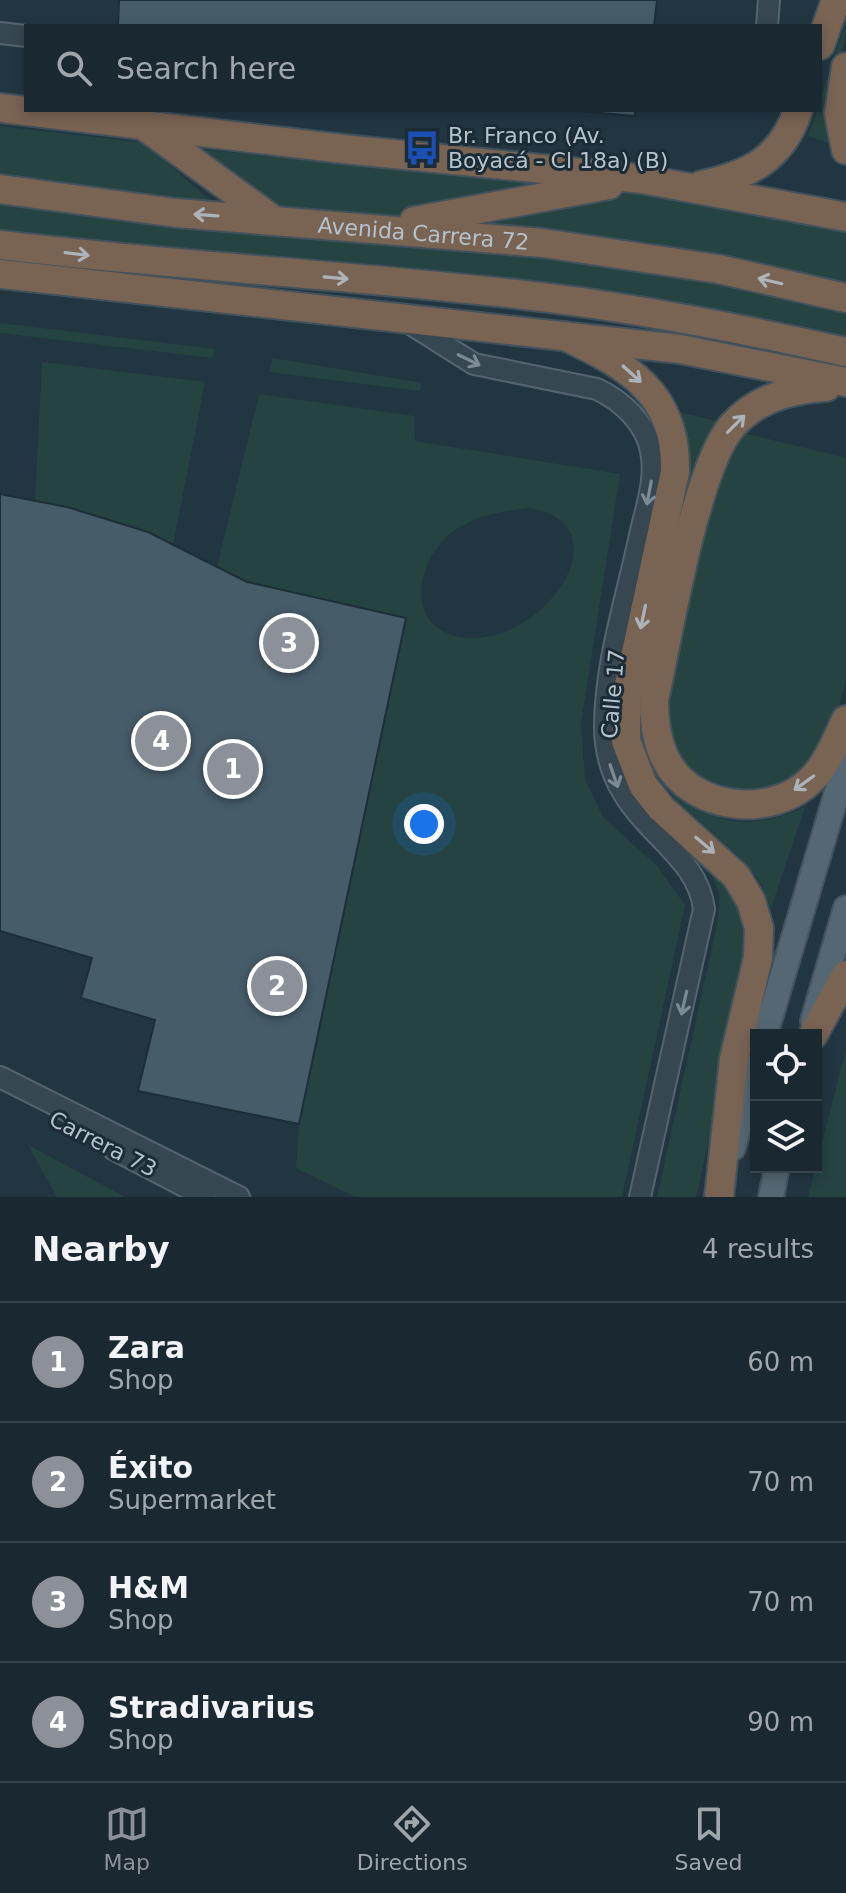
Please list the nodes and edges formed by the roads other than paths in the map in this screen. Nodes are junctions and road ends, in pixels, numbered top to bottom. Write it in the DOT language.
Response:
graph roads {
  1 [pos="769,0"];
  2 [pos="836,0"];
  3 [pos="767,24"];
  4 [pos="0,33"];
  5 [pos="24,36"];
  6 [pos="822,39"];
  7 [pos="846,67"];
  8 [pos="0,108"];
  9 [pos="24,111"];
  10 [pos="34,112"];
  11 [pos="797,112"];
  12 [pos="143,125"];
  13 [pos="846,150"];
  14 [pos="642,179"];
  15 [pos="692,187"];
  16 [pos="0,189"];
  17 [pos="846,217"];
  18 [pos="272,220"];
  19 [pos="379,228"];
  20 [pos="0,245"];
  21 [pos="0,274"];
  22 [pos="295,275"];
  23 [pos="199,296"];
  24 [pos="846,298"];
  25 [pos="403,318"];
  26 [pos="565,336"];
  27 [pos="846,352"];
  28 [pos="846,383"];
  29 [pos="846,720"];
  30 [pos="846,762"];
  31 [pos="846,908"];
  32 [pos="846,975"];
  33 [pos="767,1029"];
  34 [pos="813,1029"];
  35 [pos="814,1029"];
  36 [pos="0,1077"];
  37 [pos="750,1087"];
  38 [pos="0,1091"];
  39 [pos="776,1173"];
  40 [pos="205,1197"];
  41 [pos="239,1197"];
  42 [pos="640,1197"];
  43 [pos="719,1197"];
  44 [pos="771,1197"];
  1 -- 3 [label="street"];
  2 -- 6 [label="highway"];
  4 -- 5 [label="street"];
  7 -- 13 [label="highway"];
  8 -- 9 [label="highway"];
  10 -- 12 [label="highway"];
  11 -- 15 [label="highway"];
  12 -- 14 [label="highway"];
  12 -- 18 [label="highway"];
  14 -- 15 [label="highway"];
  14 -- 19 [label="highway"];
  15 -- 17 [label="highway"];
  18 -- 16 [label="highway, Avenida Carrera 72, one-way"];
  18 -- 19 [label="highway, Avenida Carrera 72"];
  24 -- 19 [label="highway, Avenida Carrera 72, one-way"];
  20 -- 22 [label="highway, one-way"];
  21 -- 23 [label="highway"];
  22 -- 23 [label="highway"];
  22 -- 27 [label="highway, one-way"];
  23 -- 25 [label="highway"];
  25 -- 26 [label="highway"];
  25 -- 42 [label="street, Calle 17, one-way"];
  26 -- 28 [label="highway"];
  26 -- 43 [label="highway, one-way"];
  29 -- 28 [label="highway, one-way"];
  30 -- 33 [label="main road"];
  31 -- 34 [label="main road"];
  32 -- 35 [label="highway"];
  36 -- 41 [label="street"];
  37 -- 43 [label="main road"];
  38 -- 40 [label="street, Carrera 73"];
  39 -- 44 [label="main road"];
}
